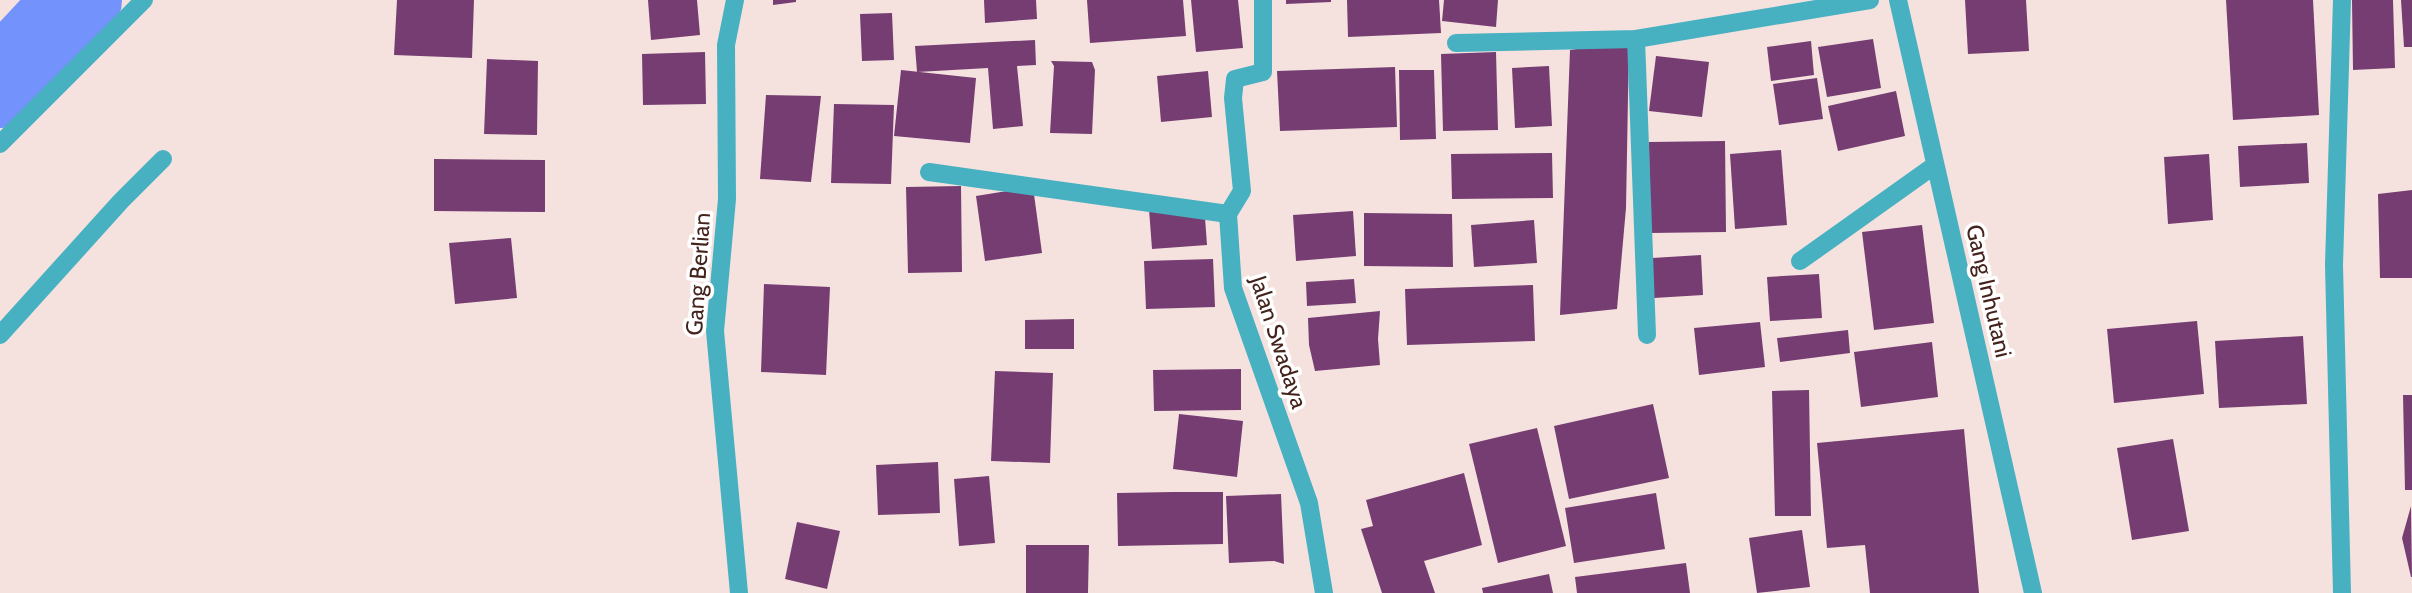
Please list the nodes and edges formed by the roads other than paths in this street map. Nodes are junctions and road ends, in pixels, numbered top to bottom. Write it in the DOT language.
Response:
graph roads {
  1 [pos="144,0"];
  2 [pos="735,0"];
  3 [pos="1263,0"];
  4 [pos="1870,0"];
  5 [pos="1898,0"];
  6 [pos="2342,0"];
  7 [pos="1636,39"];
  8 [pos="1456,43"];
  9 [pos="0,144"];
  10 [pos="163,159"];
  11 [pos="1935,165"];
  12 [pos="929,172"];
  13 [pos="1228,214"];
  14 [pos="1800,261"];
  15 [pos="0,335"];
  16 [pos="1647,335"];
  17 [pos="739,593"];
  18 [pos="1324,593"];
  19 [pos="2033,593"];
  20 [pos="2342,593"];
  1 -- 9 [label="street"];
  2 -- 17 [label="street, Gang Berlian"];
  3 -- 13 [label="street, Jalan Swadaya"];
  4 -- 7 [label="street"];
  5 -- 11 [label="street, Gang Inhutani"];
  6 -- 20 [label="street"];
  7 -- 8 [label="street"];
  7 -- 16 [label="street"];
  10 -- 15 [label="street"];
  11 -- 14 [label="street"];
  11 -- 19 [label="street, Gang Inhutani"];
  12 -- 13 [label="street"];
  13 -- 18 [label="street, Jalan Swadaya"];
}
